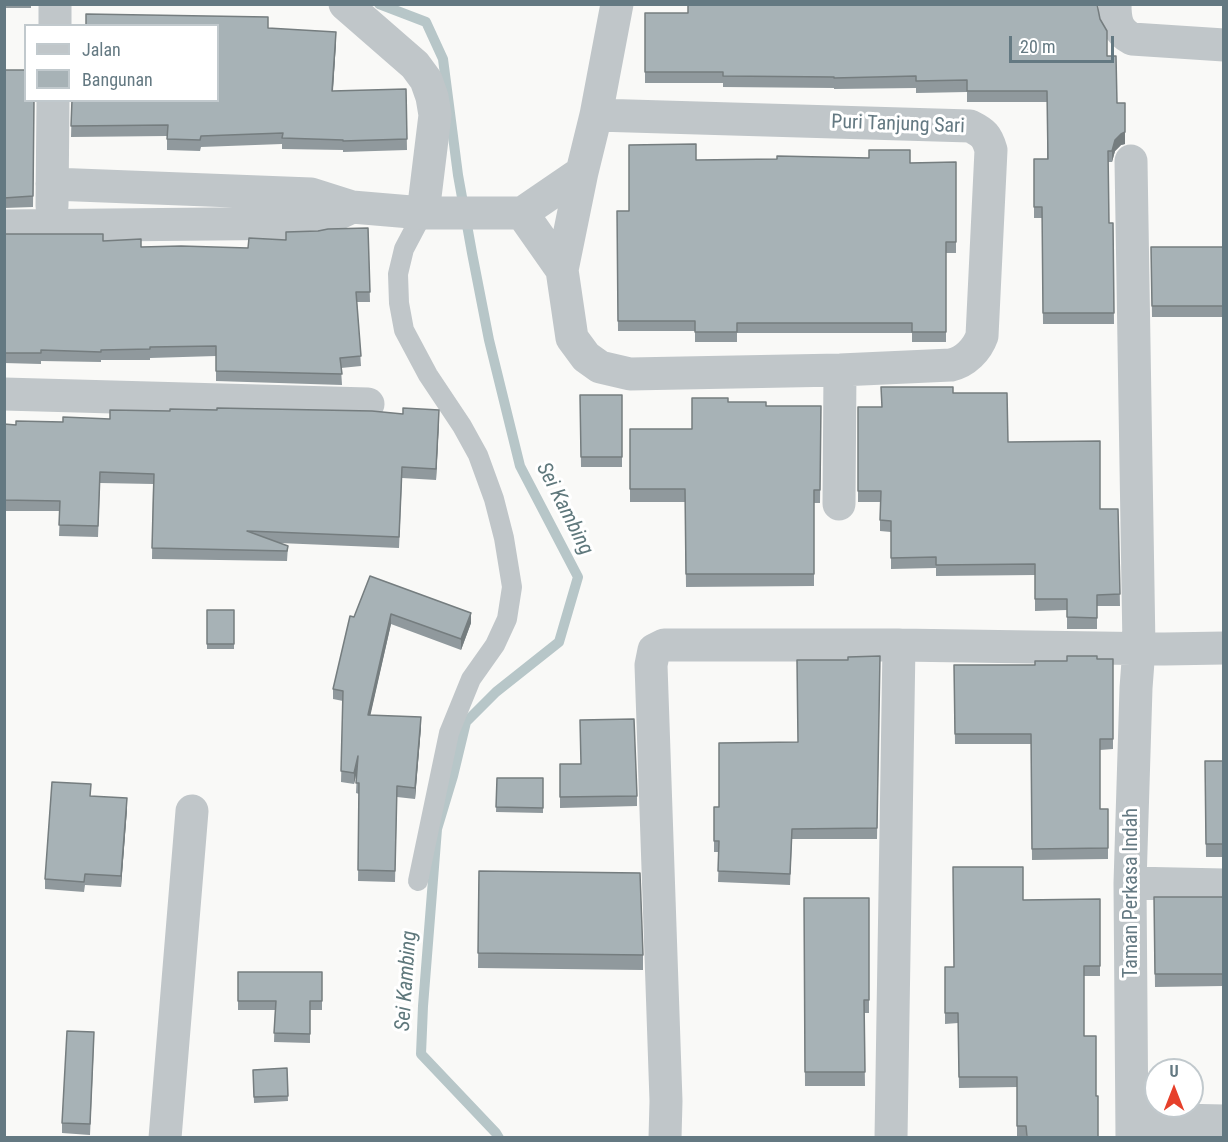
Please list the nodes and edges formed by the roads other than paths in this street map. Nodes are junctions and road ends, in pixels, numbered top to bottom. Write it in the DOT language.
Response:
graph roads {
  1 [pos="55,4"];
  2 [pos="345,4"];
  3 [pos="617,4"];
  4 [pos="1115,4"];
  5 [pos="55,24"];
  6 [pos="1224,45"];
  7 [pos="53,102"];
  8 [pos="596,115"];
  9 [pos="1131,161"];
  10 [pos="582,172"];
  11 [pos="52,184"];
  12 [pos="352,207"];
  13 [pos="436,213"];
  14 [pos="510,213"];
  15 [pos="4,226"];
  16 [pos="52,226"];
  17 [pos="562,270"];
  18 [pos="840,370"];
  19 [pos="4,394"];
  20 [pos="368,404"];
  21 [pos="839,504"];
  22 [pos="899,645"];
  23 [pos="1139,648"];
  24 [pos="1224,648"];
  25 [pos="192,811"];
  26 [pos="418,881"];
  27 [pos="1130,883"];
  28 [pos="1224,885"];
  29 [pos="1224,1121"];
  30 [pos="1132,1128"];
  31 [pos="165,1137"];
  32 [pos="665,1137"];
  33 [pos="891,1137"];
  1 -- 5 [label="street"];
  2 -- 13 [label="street"];
  3 -- 8 [label="street, Puri Tanjung Sari"];
  4 -- 6 [label="street"];
  7 -- 11 [label="street"];
  8 -- 10 [label="street, Puri Tanjung Sari"];
  8 -- 18 [label="street, Puri Tanjung Sari"];
  9 -- 23 [label="street, Taman Perkasa Indah"];
  10 -- 14 [label="street"];
  10 -- 17 [label="street, Puri Tanjung Sari"];
  11 -- 12 [label="street"];
  11 -- 16 [label="street"];
  12 -- 13 [label="street"];
  12 -- 16 [label="street"];
  13 -- 14 [label="street"];
  13 -- 26 [label="lane"];
  14 -- 17 [label="street"];
  15 -- 16 [label="street"];
  17 -- 18 [label="street, Puri Tanjung Sari"];
  18 -- 21 [label="street"];
  19 -- 20 [label="street"];
  22 -- 23 [label="street"];
  22 -- 32 [label="street"];
  22 -- 33 [label="street"];
  23 -- 24 [label="street"];
  23 -- 27 [label="street, Taman Perkasa Indah"];
  25 -- 31 [label="street"];
  27 -- 28 [label="street"];
  27 -- 30 [label="street, Taman Perkasa Indah"];
  29 -- 30 [label="street"];
}
